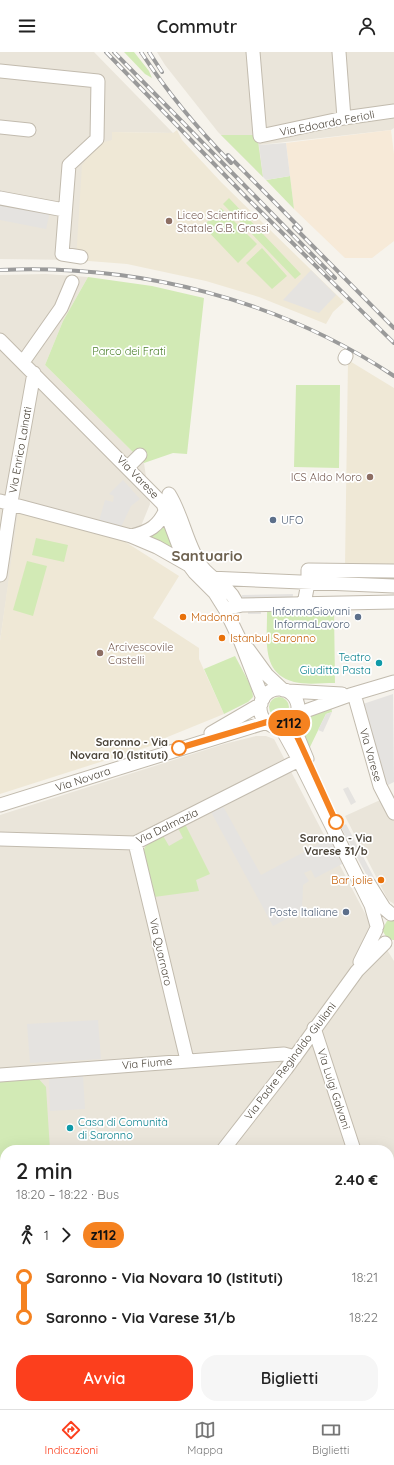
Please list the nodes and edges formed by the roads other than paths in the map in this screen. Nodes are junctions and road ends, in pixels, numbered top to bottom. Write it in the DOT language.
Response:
graph roads {
  1 [pos="253,52"];
  2 [pos="339,52"];
  3 [pos="0,71"];
  4 [pos="394,110"];
  5 [pos="344,118"];
  6 [pos="0,127"];
  7 [pos="29,130"];
  8 [pos="0,198"];
  9 [pos="64,210"];
  10 [pos="81,257"];
  11 [pos="72,282"];
  12 [pos="0,340"];
  13 [pos="23,362"];
  14 [pos="34,373"];
  15 [pos="140,455"];
  16 [pos="128,467"];
  17 [pos="169,494"];
  18 [pos="5,501"];
  19 [pos="166,509"];
  20 [pos="131,536"];
  21 [pos="188,565"];
  22 [pos="394,571"];
  23 [pos="0,575"];
  24 [pos="210,578"];
  25 [pos="308,583"];
  26 [pos="394,586"];
  27 [pos="235,600"];
  28 [pos="394,602"];
  29 [pos="304,604"];
  30 [pos="225,610"];
  31 [pos="240,640"];
  32 [pos="394,682"];
  33 [pos="286,691"];
  34 [pos="352,694"];
  35 [pos="262,701"];
  36 [pos="295,717"];
  37 [pos="273,724"];
  38 [pos="188,745"];
  39 [pos="299,760"];
  40 [pos="0,805"];
  41 [pos="394,813"];
  42 [pos="0,839"];
  43 [pos="135,843"];
  44 [pos="393,914"];
  45 [pos="377,928"];
  46 [pos="391,945"];
  47 [pos="357,971"];
  48 [pos="314,1028"];
  49 [pos="295,1057"];
  50 [pos="187,1060"];
  51 [pos="0,1075"];
  52 [pos="227,1145"];
  53 [pos="352,1145"];
  1 -- 5 [label="street, Via Edoardo Ferioli"];
  2 -- 5 [label="street"];
  3 -- 9 [label="street"];
  4 -- 5 [label="street, Via Edoardo Ferioli"];
  6 -- 7 [label="street"];
  8 -- 9 [label="street"];
  9 -- 10 [label="street"];
  11 -- 13 [label="street"];
  12 -- 13 [label="street, Via Varese"];
  13 -- 14 [label="street, Via Varese"];
  14 -- 16 [label="street, Via Varese"];
  14 -- 18 [label="street, Via Enrico Lainati"];
  15 -- 16 [label="street"];
  16 -- 19 [label="street, Via Varese"];
  17 -- 24 [label="street"];
  18 -- 20 [label="street"];
  18 -- 23 [label="street, Via Enrico Lainati"];
  19 -- 20 [label="street"];
  19 -- 21 [label="street, Via Varese"];
  20 -- 21 [label="street"];
  21 -- 30 [label="street, Via Varese"];
  22 -- 25 [label="street"];
  24 -- 25 [label="street"];
  24 -- 27 [label="street"];
  25 -- 26 [label="street"];
  25 -- 29 [label="street"];
  28 -- 29 [label="street"];
  29 -- 30 [label="street"];
  30 -- 31 [label="street, Via Varese"];
  31 -- 33 [label="street, Via Varese"];
  31 -- 35 [label="street, Via Varese"];
  32 -- 34 [label="street"];
  33 -- 34 [label="street"];
  33 -- 35 [label="street"];
  33 -- 36 [label="street"];
  34 -- 36 [label="street"];
  34 -- 41 [label="street, Via Varese"];
  35 -- 37 [label="street"];
  35 -- 38 [label="street, Via Novara"];
  36 -- 37 [label="street"];
  36 -- 44 [label="street"];
  37 -- 38 [label="street, Via Novara"];
  37 -- 39 [label="street"];
  38 -- 40 [label="street, Via Novara"];
  39 -- 43 [label="street, Via Dalmazia"];
  39 -- 45 [label="street"];
  42 -- 43 [label="street, Via Dalmazia"];
  43 -- 50 [label="street, Via Quarnaro"];
  44 -- 45 [label="street"];
  45 -- 46 [label="street"];
  45 -- 47 [label="street, Via Padre Reginaldo Giuliani"];
  46 -- 47 [label="street, Via Padre Reginaldo Giuliani"];
  47 -- 48 [label="street, Via Padre Reginaldo Giuliani"];
  48 -- 49 [label="street, Via Padre Reginaldo Giuliani"];
  48 -- 53 [label="street, Via Luigi Galvani"];
  49 -- 50 [label="street, Via Fiume"];
  49 -- 52 [label="street, Via Padre Reginaldo Giuliani"];
  50 -- 51 [label="street, Via Fiume"];
}
